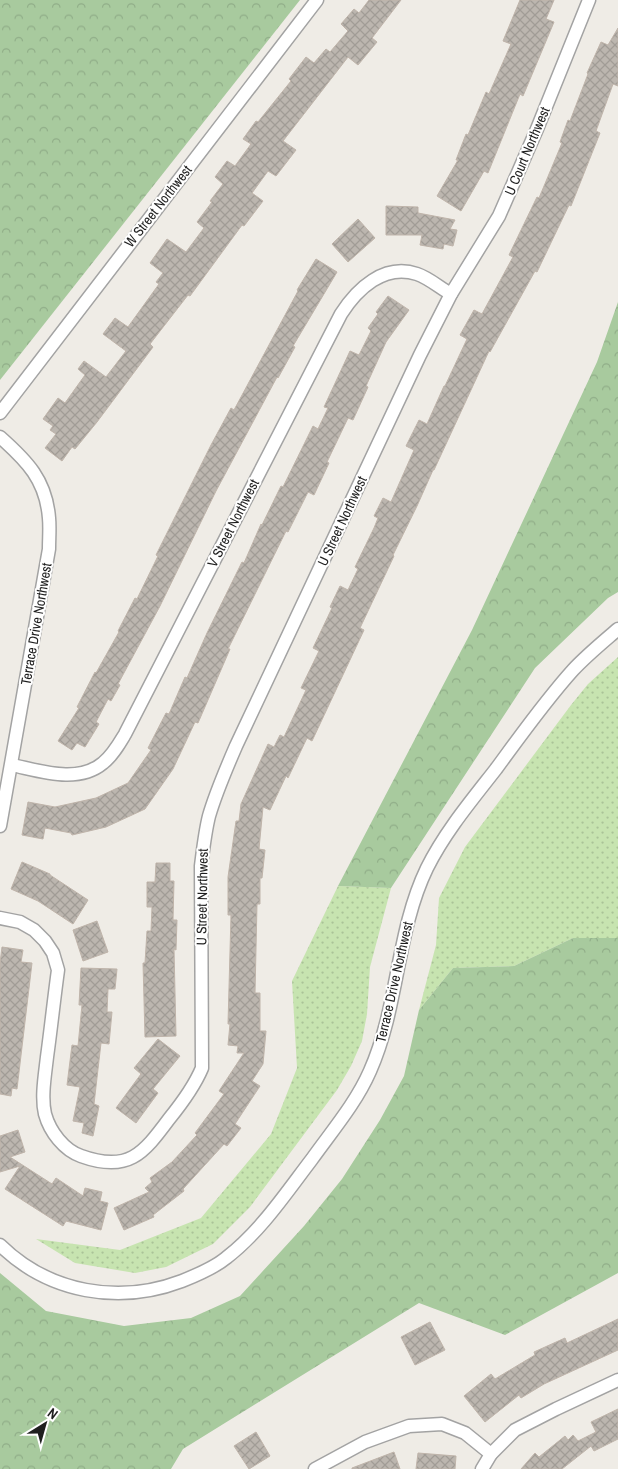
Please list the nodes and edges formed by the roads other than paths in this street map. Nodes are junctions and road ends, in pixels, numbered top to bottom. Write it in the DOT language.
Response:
graph roads {
  1 [pos="317,0"];
  2 [pos="588,0"];
  3 [pos="451,294"];
  4 [pos="0,413"];
  5 [pos="0,437"];
  6 [pos="618,629"];
  7 [pos="12,766"];
  8 [pos="0,826"];
  9 [pos="0,918"];
  10 [pos="0,1245"];
  11 [pos="618,1380"];
  12 [pos="491,1454"];
  13 [pos="315,1469"];
  14 [pos="482,1469"];
  1 -- 4 [label="street, W Street Northwest"];
  2 -- 3 [label="street, U Court Northwest"];
  3 -- 7 [label="street, V Street Northwest"];
  3 -- 9 [label="street, U Street Northwest"];
  5 -- 7 [label="street, Terrace Drive Northwest"];
  6 -- 10 [label="street, Terrace Drive Northwest"];
  7 -- 8 [label="street, Terrace Drive Northwest"];
  11 -- 12 [label="street"];
  12 -- 13 [label="street"];
  12 -- 14 [label="street"];
}
